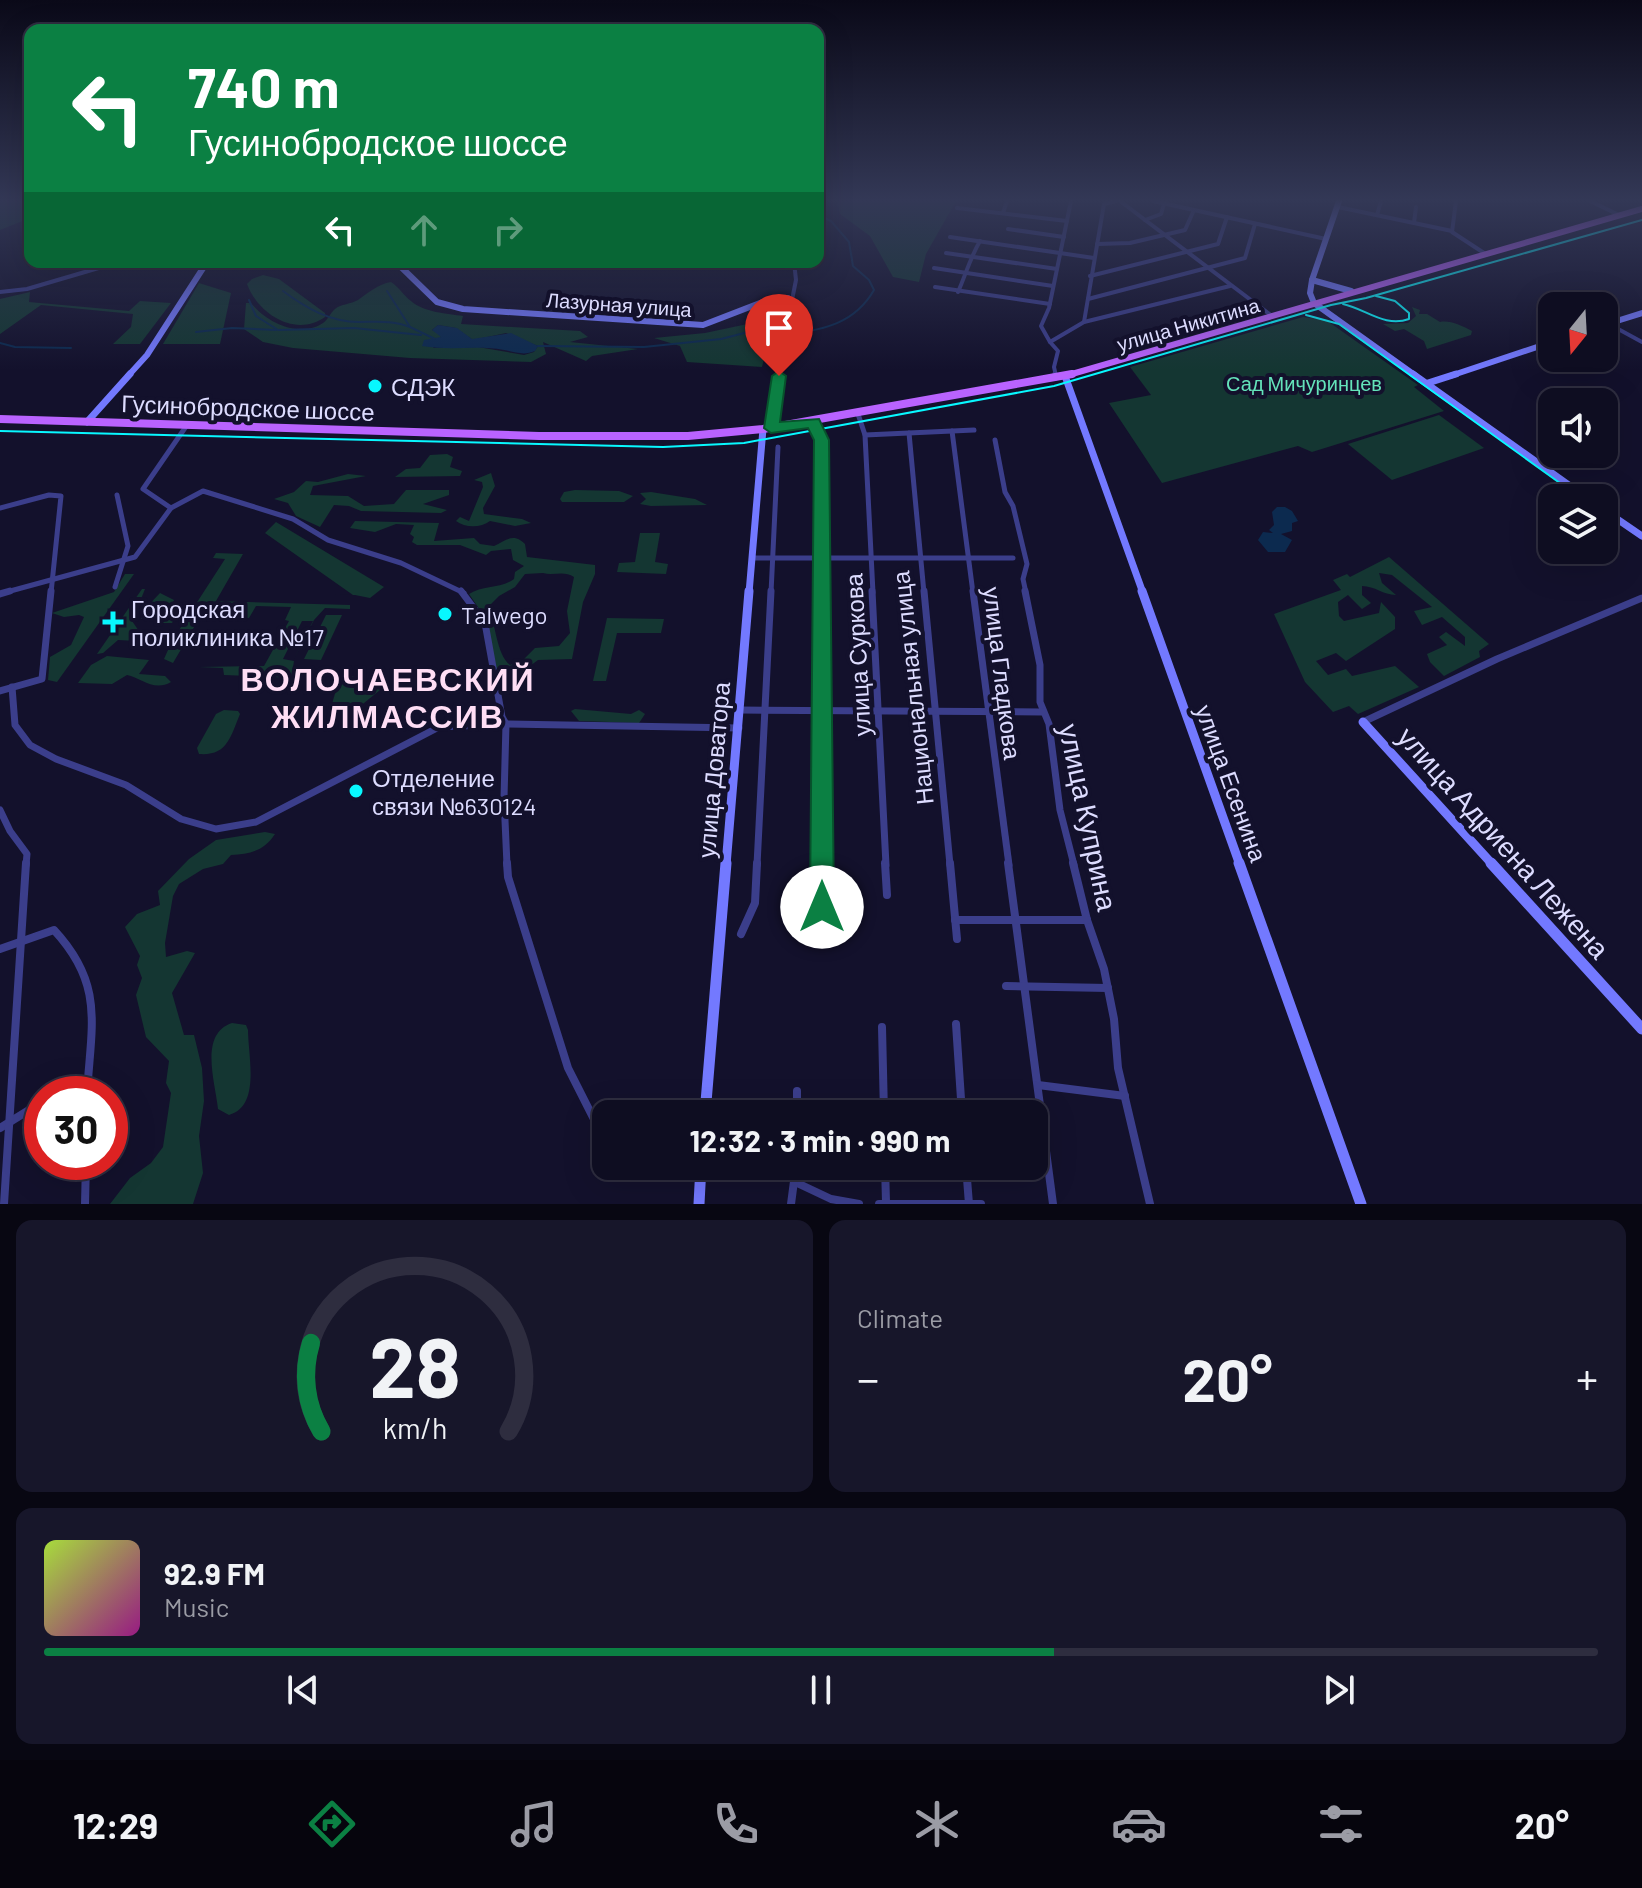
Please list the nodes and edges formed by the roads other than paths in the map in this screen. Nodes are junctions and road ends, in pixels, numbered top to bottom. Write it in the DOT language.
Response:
graph roads {
  1 [pos="973,257"];
  2 [pos="974,257"];
  3 [pos="1060,257"];
  4 [pos="1089,257"];
  5 [pos="1165,257"];
  6 [pos="1193,257"];
  7 [pos="1245,257"];
  8 [pos="1320,257"];
  9 [pos="1469,257"];
  10 [pos="1094,258"];
  11 [pos="99,268"];
  12 [pos="203,268"];
  13 [pos="402,268"];
  14 [pos="795,268"];
  15 [pos="934,268"];
  16 [pos="1207,268"];
  17 [pos="1057,269"];
  18 [pos="967,273"];
  19 [pos="1090,276"];
  20 [pos="1312,280"];
  21 [pos="1053,286"];
  22 [pos="1230,286"];
  23 [pos="935,287"];
  24 [pos="1351,291"];
  25 [pos="0,292"];
  26 [pos="958,292"];
  27 [pos="1088,299"];
  28 [pos="792,300"];
  29 [pos="1314,303"];
  30 [pos="1050,304"];
  31 [pos="1642,313"];
  32 [pos="1272,316"];
  33 [pos="1618,320"];
  34 [pos="1084,322"];
  35 [pos="1618,330"];
  36 [pos="1050,342"];
  37 [pos="1642,342"];
  38 [pos="1538,347"];
  39 [pos="1060,377"];
  40 [pos="1428,383"];
  41 [pos="858,414"];
  42 [pos="0,419"];
  43 [pos="87,422"];
  44 [pos="813,422"];
  45 [pos="187,425"];
  46 [pos="767,429"];
  47 [pos="974,430"];
  48 [pos="952,431"];
  49 [pos="909,433"];
  50 [pos="865,435"];
  51 [pos="995,440"];
  52 [pos="778,447"];
  53 [pos="1568,484"];
  54 [pos="117,495"];
  55 [pos="0,508"];
  56 [pos="171,508"];
  57 [pos="1618,520"];
  58 [pos="1642,536"];
  59 [pos="822,557"];
  60 [pos="870,557"];
  61 [pos="919,557"];
  62 [pos="969,557"];
  63 [pos="753,558"];
  64 [pos="772,558"];
  65 [pos="1013,558"];
  66 [pos="125,560"];
  67 [pos="52,579"];
  68 [pos="115,587"];
  69 [pos="0,594"];
  70 [pos="1642,598"];
  71 [pos="12,687"];
  72 [pos="0,691"];
  73 [pos="764,708"];
  74 [pos="740,710"];
  75 [pos="822,712"];
  76 [pos="934,712"];
  77 [pos="989,712"];
  78 [pos="1042,712"];
  79 [pos="878,713"];
  80 [pos="1363,722"];
  81 [pos="506,724"];
  82 [pos="739,728"];
  83 [pos="0,810"];
  84 [pos="887,895"];
  85 [pos="822,907"];
  86 [pos="955,920"];
  87 [pos="1016,920"];
  88 [pos="1087,920"];
  89 [pos="741,934"];
  90 [pos="957,939"];
  91 [pos="21,940"];
  92 [pos="0,949"];
  93 [pos="1006,986"];
  94 [pos="1025,987"];
  95 [pos="1108,988"];
  96 [pos="956,1024"];
  97 [pos="882,1027"];
  98 [pos="1642,1029"];
  99 [pos="88,1076"];
  100 [pos="1038,1085"];
  101 [pos="797,1091"];
  102 [pos="1125,1096"];
  103 [pos="706,1100"];
  104 [pos="797,1100"];
  105 [pos="884,1100"];
  106 [pos="961,1100"];
  107 [pos="24,1113"];
  108 [pos="592,1115"];
  109 [pos="4,1126"];
  110 [pos="86,1180"];
  111 [pos="700,1180"];
  112 [pos="884,1180"];
  113 [pos="967,1180"];
  114 [pos="795,1182"];
  115 [pos="883,1203"];
  116 [pos="4,1204"];
  117 [pos="85,1204"];
  118 [pos="699,1204"];
  119 [pos="791,1204"];
  120 [pos="859,1204"];
  121 [pos="969,1204"];
  122 [pos="981,1204"];
  123 [pos="1053,1204"];
  124 [pos="1150,1204"];
  125 [pos="1361,1204"];
  1 -- 18 [label="street"];
  2 -- 17 [label="street"];
  3 -- 17 [label="street"];
  4 -- 10 [label="street"];
  5 -- 19 [label="street"];
  6 -- 16 [label="street"];
  7 -- 16 [label="street"];
  8 -- 20 [label="street"];
  9 -- 24 [label="main road, улица Никитина"];
  10 -- 19 [label="street"];
  11 -- 25 [label="street"];
  12 -- 43 [label="street"];
  13 -- 28 [label="street, Лазурная улица"];
  14 -- 28 [label="street"];
  15 -- 18 [label="street"];
  16 -- 22 [label="street"];
  16 -- 27 [label="street"];
  17 -- 21 [label="street"];
  18 -- 21 [label="street"];
  18 -- 26 [label="street"];
  19 -- 27 [label="street"];
  20 -- 24 [label="street"];
  20 -- 29 [label="street"];
  21 -- 30 [label="street"];
  22 -- 32 [label="street"];
  22 -- 34 [label="street"];
  23 -- 26 [label="street"];
  24 -- 29 [label="main road, улица Никитина"];
  26 -- 30 [label="street"];
  27 -- 34 [label="street"];
  28 -- 46 [label="street"];
  29 -- 32 [label="main road, улица Никитина"];
  29 -- 40 [label="street"];
  30 -- 36 [label="street"];
  31 -- 33 [label="street"];
  32 -- 39 [label="main road, улица Никитина"];
  34 -- 36 [label="street"];
  35 -- 37 [label="street"];
  36 -- 39 [label="street"];
  38 -- 40 [label="street"];
  39 -- 41 [label="main road, Гусинобродское шоссе"];
  39 -- 125 [label="street, улица Есенина"];
  40 -- 53 [label="street"];
  41 -- 44 [label="main road, Гусинобродское шоссе"];
  41 -- 50 [label="street, улица Суркова"];
  42 -- 43 [label="main road, Гусинобродское шоссе"];
  43 -- 45 [label="main road, Гусинобродское шоссе"];
  44 -- 46 [label="main road, Гусинобродское шоссе"];
  44 -- 59 [label="street"];
  45 -- 46 [label="main road, Гусинобродское шоссе"];
  45 -- 56 [label="street"];
  46 -- 63 [label="street, улица Доватора"];
  47 -- 48 [label="street"];
  48 -- 49 [label="street"];
  48 -- 62 [label="street, улица Гладкова"];
  49 -- 50 [label="street"];
  49 -- 61 [label="street, Национальная улица"];
  50 -- 60 [label="street, улица Суркова"];
  51 -- 78 [label="street, улица Куприна"];
  52 -- 64 [label="street"];
  54 -- 66 [label="street"];
  55 -- 67 [label="street"];
  56 -- 66 [label="street"];
  56 -- 81 [label="street"];
  57 -- 58 [label="street"];
  59 -- 60 [label="street"];
  59 -- 64 [label="street"];
  59 -- 75 [label="street"];
  60 -- 61 [label="street"];
  60 -- 79 [label="street, улица Суркова"];
  61 -- 62 [label="street"];
  61 -- 76 [label="street, Национальная улица"];
  62 -- 65 [label="street"];
  62 -- 77 [label="street, улица Гладкова"];
  63 -- 64 [label="street"];
  63 -- 74 [label="street, улица Доватора"];
  64 -- 73 [label="street"];
  66 -- 67 [label="street"];
  66 -- 68 [label="street"];
  67 -- 69 [label="street"];
  67 -- 71 [label="street"];
  70 -- 80 [label="street"];
  71 -- 72 [label="street"];
  71 -- 81 [label="street"];
  73 -- 74 [label="street"];
  73 -- 75 [label="street"];
  73 -- 89 [label="street"];
  74 -- 82 [label="street, улица Доватора"];
  75 -- 79 [label="street"];
  75 -- 85 [label="street"];
  76 -- 77 [label="street"];
  76 -- 79 [label="street"];
  76 -- 86 [label="street, Национальная улица"];
  77 -- 78 [label="street"];
  77 -- 87 [label="street, улица Гладкова"];
  78 -- 88 [label="street, улица Куприна"];
  79 -- 84 [label="street, улица Суркова"];
  80 -- 98 [label="street, улица Адриена Лежена"];
  81 -- 82 [label="street"];
  81 -- 108 [label="street"];
  82 -- 103 [label="street, улица Доватора"];
  83 -- 91 [label="street"];
  86 -- 87 [label="street"];
  86 -- 90 [label="street, Национальная улица"];
  87 -- 88 [label="street"];
  87 -- 94 [label="street, улица Гладкова"];
  88 -- 95 [label="street, улица Куприна"];
  91 -- 92 [label="street"];
  91 -- 99 [label="street"];
  91 -- 109 [label="street"];
  93 -- 94 [label="street"];
  94 -- 95 [label="street"];
  94 -- 100 [label="street, улица Гладкова"];
  95 -- 102 [label="street, улица Куприна"];
  96 -- 106 [label="street"];
  97 -- 105 [label="street"];
  100 -- 102 [label="street"];
  100 -- 123 [label="street, улица Гладкова"];
  101 -- 104 [label="street"];
  102 -- 124 [label="street, улица Куприна"];
  107 -- 109 [label="street"];
  109 -- 116 [label="street"];
  110 -- 117 [label="street"];
  111 -- 118 [label="street"];
  112 -- 115 [label="street"];
  113 -- 121 [label="street"];
  114 -- 119 [label="street"];
  114 -- 120 [label="street"];
  115 -- 121 [label="street"];
  121 -- 122 [label="street"];
}
